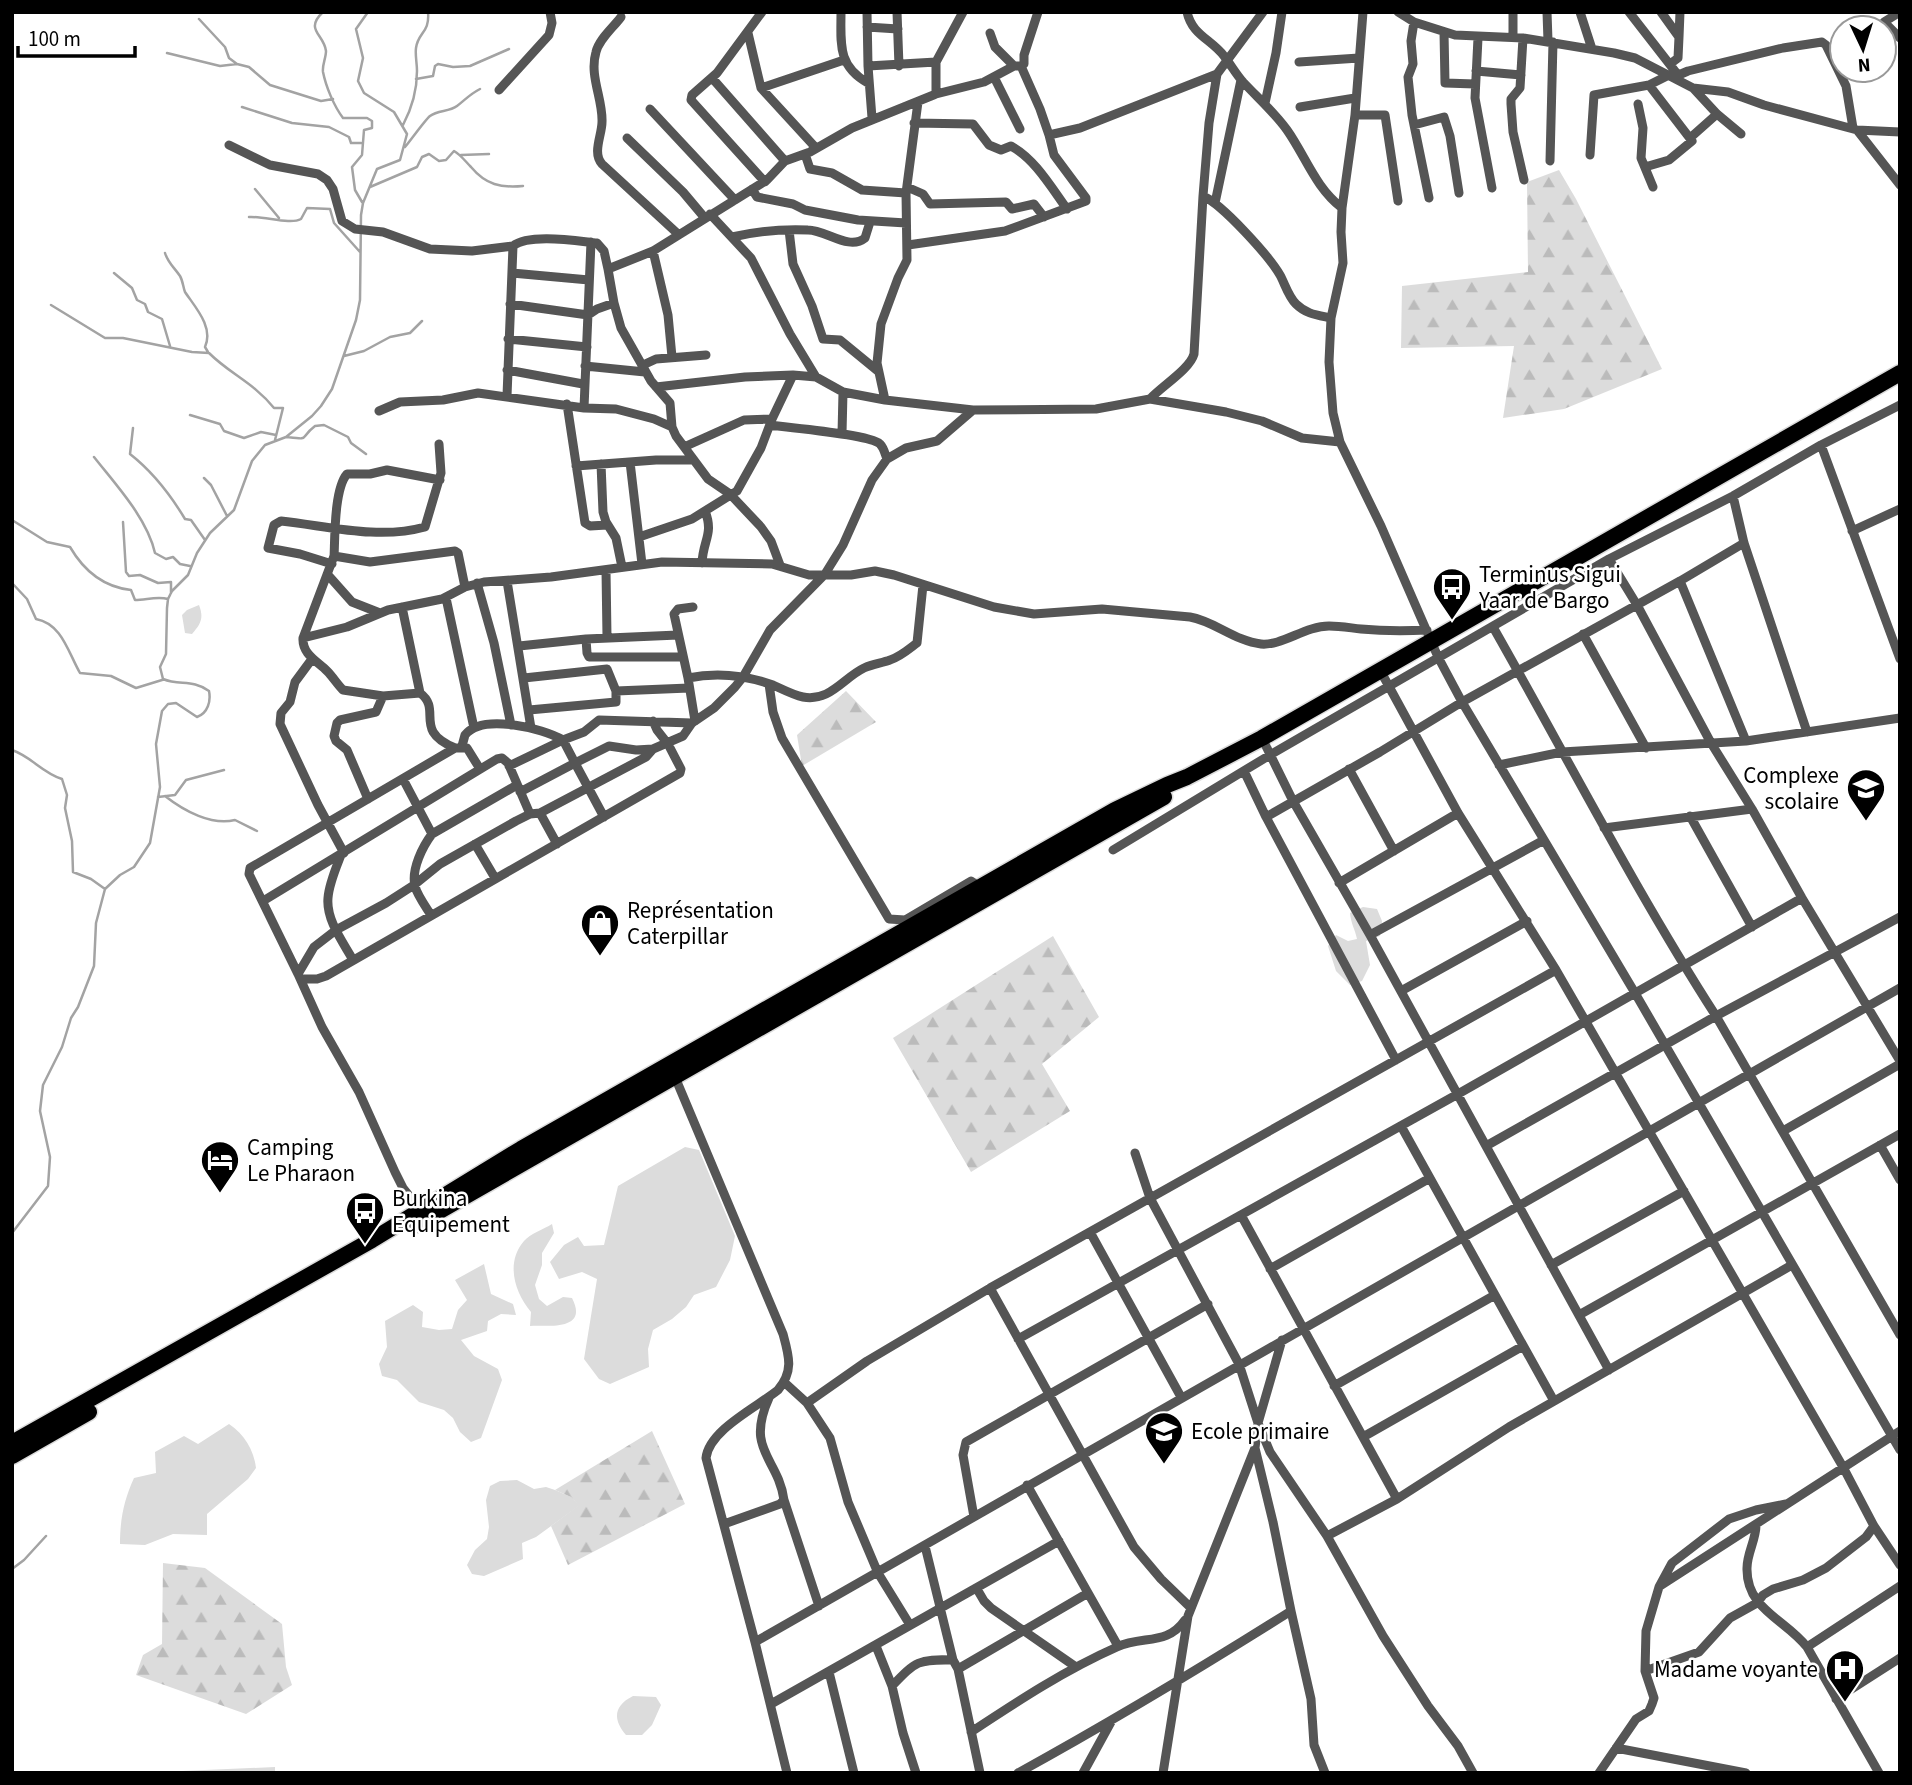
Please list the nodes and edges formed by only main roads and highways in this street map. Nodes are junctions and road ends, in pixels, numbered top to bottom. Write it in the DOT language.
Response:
graph roads {
  1 [pos="1900,373"];
  2 [pos="1187,777"];
  3 [pos="424,1214"];
  4 [pos="12,1443"];
  5 [pos="12,1456"];
  1 -- 2 [label="highway"];
  2 -- 3 [label="highway"];
  2 -- 3 [label="highway"];
  3 -- 4 [label="highway"];
  3 -- 5 [label="highway"];
}
